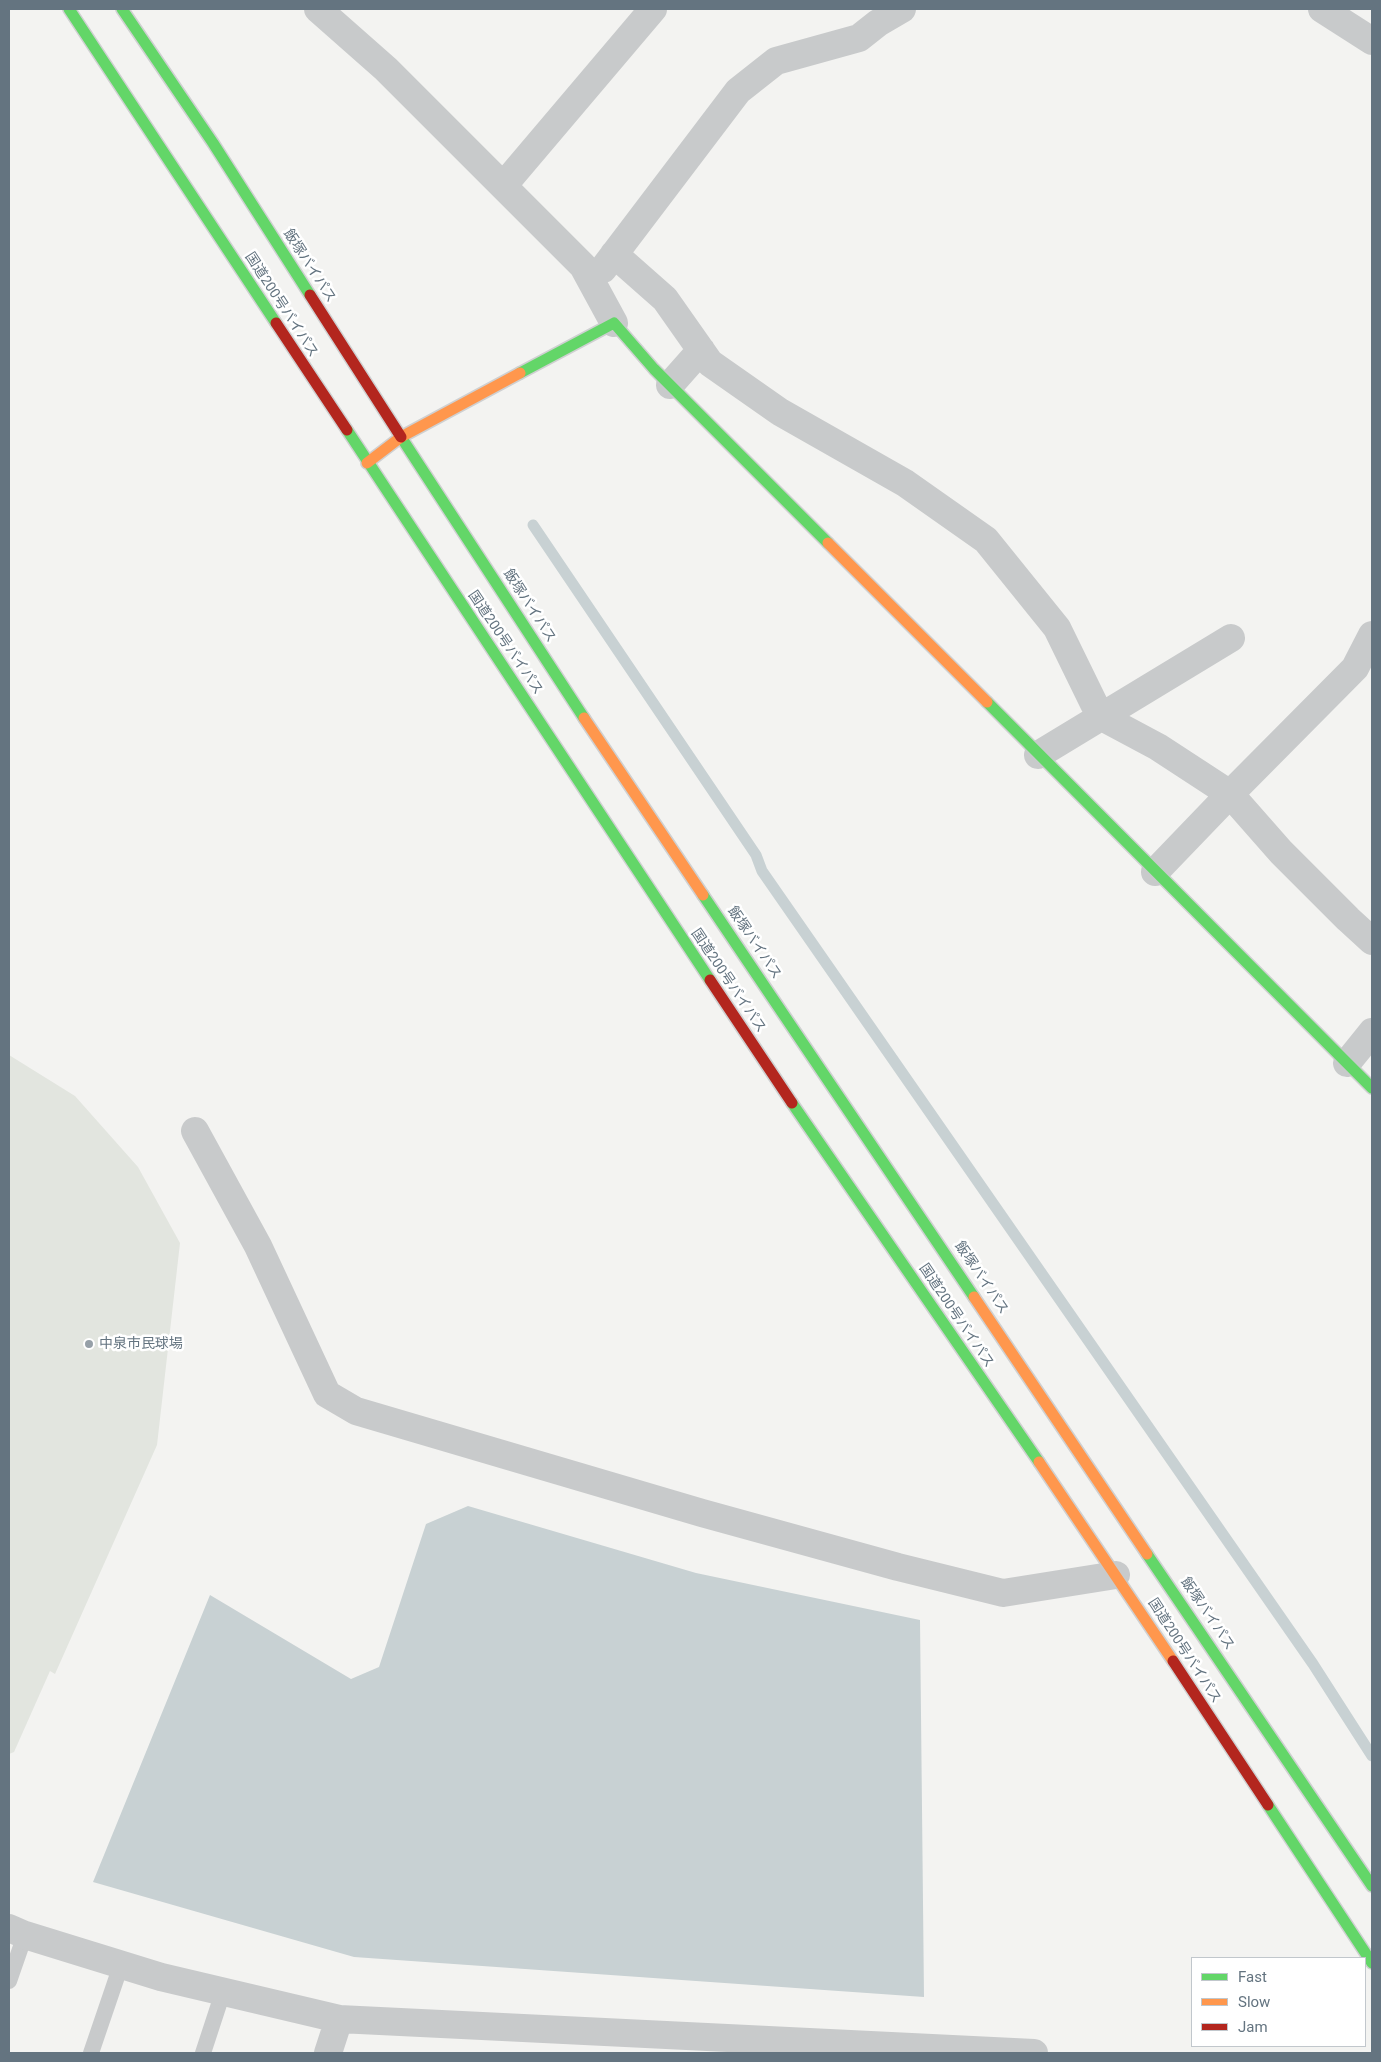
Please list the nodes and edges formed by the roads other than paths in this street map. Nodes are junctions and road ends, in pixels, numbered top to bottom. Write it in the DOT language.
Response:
graph roads {
  1 [pos="69,9"];
  2 [pos="122,9"];
  3 [pos="318,9"];
  4 [pos="653,9"];
  5 [pos="902,9"];
  6 [pos="1322,9"];
  7 [pos="1372,42"];
  8 [pos="503,186"];
  9 [pos="614,254"];
  10 [pos="592,283"];
  11 [pos="614,323"];
  12 [pos="701,350"];
  13 [pos="670,385"];
  14 [pos="401,437"];
  15 [pos="367,463"];
  16 [pos="1372,636"];
  17 [pos="1231,638"];
  18 [pos="1100,716"];
  19 [pos="1038,755"];
  20 [pos="1230,794"];
  21 [pos="1155,872"];
  22 [pos="1372,941"];
  23 [pos="1372,1032"];
  24 [pos="1347,1063"];
  25 [pos="1372,1088"];
  26 [pos="195,1132"];
  27 [pos="1116,1575"];
  28 [pos="1372,1886"];
  29 [pos="17,1931"];
  30 [pos="1372,1963"];
  31 [pos="121,1965"];
  32 [pos="9,1981"];
  33 [pos="223,1992"];
  34 [pos="339,2019"];
  35 [pos="91,2053"];
  36 [pos="204,2053"];
  37 [pos="328,2053"];
  38 [pos="1034,2053"];
  1 -- 15 [label="main road, 国道200号バイパス"];
  2 -- 14 [label="main road, 飯塚バイパス"];
  3 -- 8 [label="street"];
  4 -- 8 [label="street"];
  5 -- 9 [label="street"];
  6 -- 7 [label="street"];
  8 -- 10 [label="street"];
  9 -- 10 [label="street"];
  9 -- 12 [label="street"];
  10 -- 11 [label="street"];
  11 -- 13 [label="main road"];
  11 -- 14 [label="main road"];
  12 -- 13 [label="street"];
  12 -- 18 [label="street"];
  13 -- 19 [label="main road"];
  14 -- 15 [label="main road"];
  14 -- 28 [label="main road, 飯塚バイパス"];
  15 -- 27 [label="main road, 国道200号バイパス"];
  16 -- 20 [label="street"];
  17 -- 18 [label="street"];
  18 -- 19 [label="street"];
  18 -- 20 [label="street"];
  19 -- 21 [label="main road"];
  20 -- 21 [label="street"];
  20 -- 22 [label="street"];
  21 -- 24 [label="main road"];
  23 -- 24 [label="street"];
  24 -- 25 [label="main road"];
  26 -- 27 [label="street"];
  27 -- 30 [label="main road, 国道200号バイパス"];
  29 -- 31 [label="street"];
  29 -- 32 [label="lane"];
  31 -- 33 [label="street"];
  31 -- 35 [label="lane"];
  33 -- 34 [label="street"];
  33 -- 36 [label="lane"];
  34 -- 37 [label="street"];
  34 -- 38 [label="street"];
}
